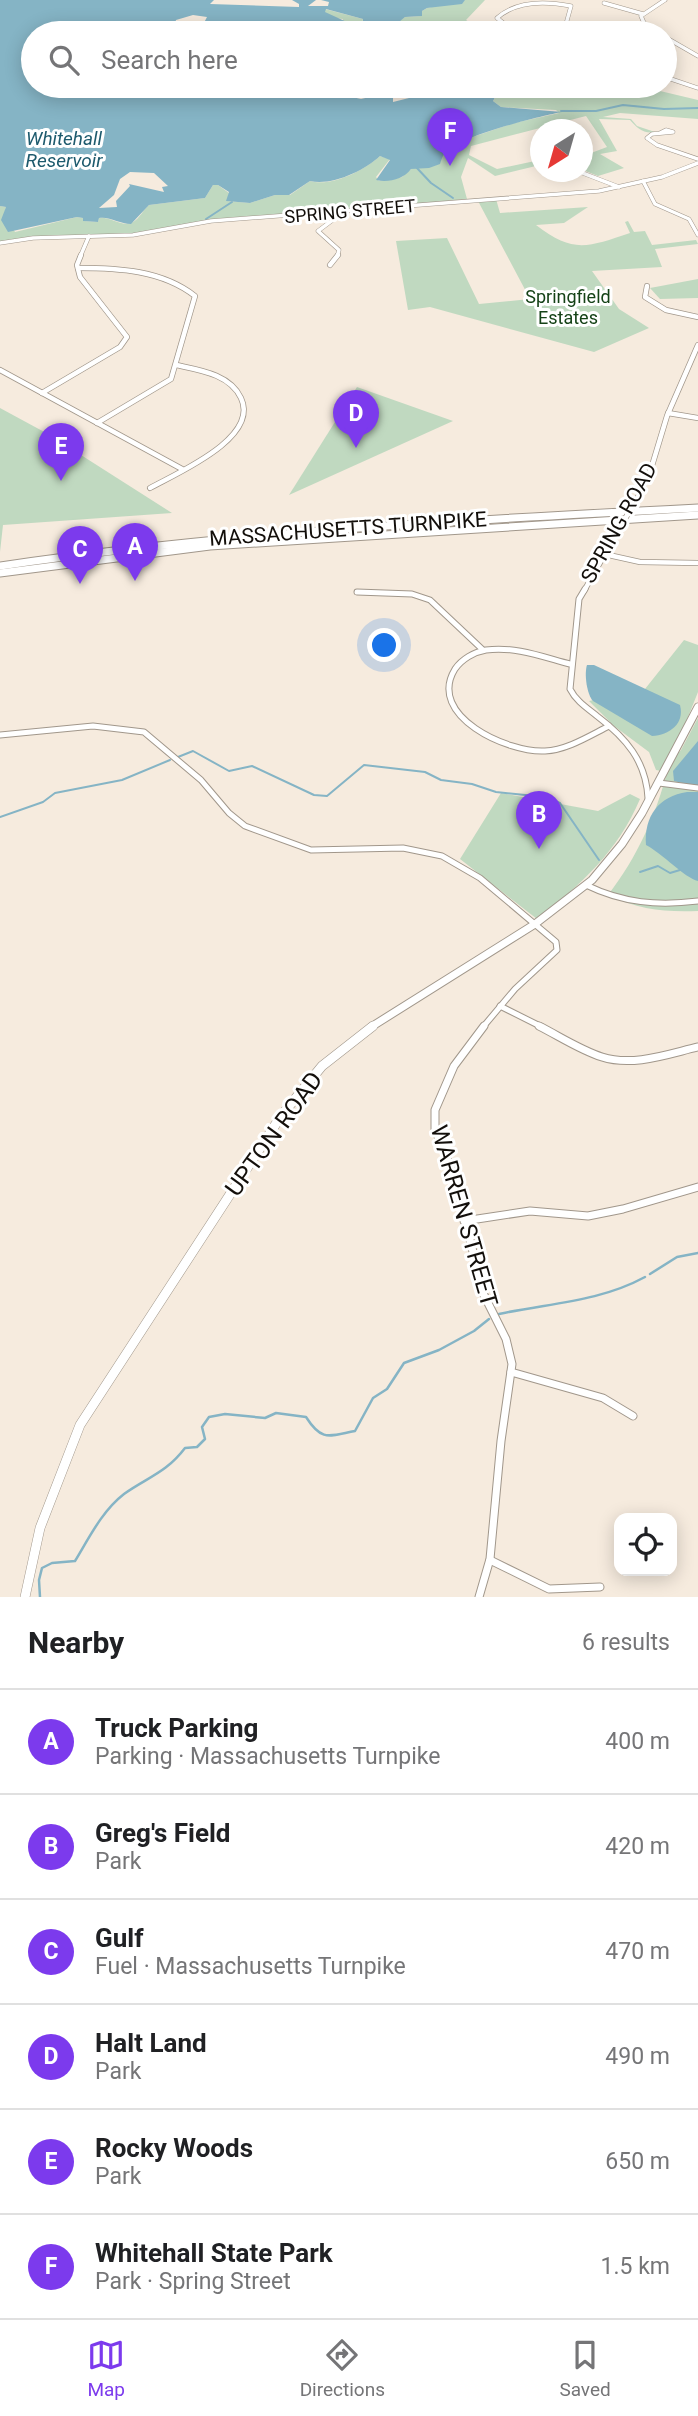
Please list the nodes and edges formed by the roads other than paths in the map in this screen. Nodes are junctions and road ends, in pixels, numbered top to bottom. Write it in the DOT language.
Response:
graph roads {
  1 [pos="665,0"];
  2 [pos="604,4"];
  3 [pos="643,13"];
  4 [pos="498,21"];
  5 [pos="567,21"];
  6 [pos="642,21"];
  7 [pos="677,45"];
  8 [pos="698,56"];
  9 [pos="677,81"];
  10 [pos="698,88"];
  11 [pos="660,133"];
  12 [pos="698,161"];
  13 [pos="593,177"];
  14 [pos="643,181"];
  15 [pos="619,187"];
  16 [pos="337,212"];
  17 [pos="698,235"];
  18 [pos="89,236"];
  19 [pos="0,243"];
  20 [pos="330,265"];
  21 [pos="78,268"];
  22 [pos="647,286"];
  23 [pos="698,317"];
  24 [pos="698,345"];
  25 [pos="176,365"];
  26 [pos="0,370"];
  27 [pos="42,393"];
  28 [pos="668,413"];
  29 [pos="698,418"];
  30 [pos="97,423"];
  31 [pos="182,469"];
  32 [pos="150,488"];
  33 [pos="698,508"];
  34 [pos="698,515"];
  35 [pos="329,537"];
  36 [pos="228,550"];
  37 [pos="604,554"];
  38 [pos="698,563"];
  39 [pos="0,566"];
  40 [pos="0,573"];
  41 [pos="357,592"];
  42 [pos="483,650"];
  43 [pos="570,664"];
  44 [pos="698,708"];
  45 [pos="610,726"];
  46 [pos="0,735"];
  47 [pos="659,783"];
  48 [pos="698,788"];
  49 [pos="648,802"];
  50 [pos="586,885"];
  51 [pos="698,901"];
  52 [pos="535,924"];
  53 [pos="500,1006"];
  54 [pos="698,1047"];
  55 [pos="698,1187"];
  56 [pos="464,1222"];
  57 [pos="511,1372"];
  58 [pos="634,1416"];
  59 [pos="490,1560"];
  60 [pos="600,1587"];
  61 [pos="24,1597"];
  62 [pos="480,1597"];
  1 -- 3 [label="street"];
  2 -- 3 [label="street"];
  3 -- 6 [label="street"];
  4 -- 5 [label="street"];
  7 -- 8 [label="street"];
  9 -- 10 [label="street"];
  11 -- 12 [label="street"];
  12 -- 14 [label="street, SPRING STREET"];
  13 -- 15 [label="street"];
  14 -- 15 [label="street, SPRING STREET"];
  14 -- 17 [label="street"];
  15 -- 16 [label="street, SPRING STREET"];
  16 -- 18 [label="street, SPRING STREET"];
  16 -- 20 [label="street"];
  18 -- 19 [label="street, SPRING STREET"];
  18 -- 21 [label="street"];
  21 -- 25 [label="street"];
  21 -- 27 [label="street"];
  22 -- 23 [label="street"];
  24 -- 28 [label="street, SPRING ROAD"];
  25 -- 30 [label="street"];
  25 -- 31 [label="street"];
  26 -- 27 [label="street"];
  27 -- 30 [label="street"];
  28 -- 29 [label="street"];
  28 -- 37 [label="street, SPRING ROAD, bridge"];
  30 -- 31 [label="street"];
  31 -- 32 [label="street"];
  33 -- 39 [label="highway, MASSACHUSETTS TURNPIKE"];
  34 -- 35 [label="highway, MASSACHUSETTS TURNPIKE"];
  35 -- 36 [label="highway"];
  35 -- 40 [label="highway, MASSACHUSETTS TURNPIKE"];
  37 -- 38 [label="street"];
  37 -- 43 [label="street, SPRING ROAD"];
  41 -- 42 [label="street"];
  42 -- 43 [label="street"];
  42 -- 45 [label="street"];
  43 -- 45 [label="street, SPRING ROAD"];
  44 -- 47 [label="main road, UPTON ROAD"];
  45 -- 49 [label="street, SPRING ROAD"];
  46 -- 52 [label="street"];
  47 -- 48 [label="street"];
  47 -- 49 [label="main road, UPTON ROAD"];
  49 -- 50 [label="main road, UPTON ROAD"];
  50 -- 51 [label="street"];
  50 -- 52 [label="main road, UPTON ROAD"];
  52 -- 53 [label="street, WARREN STREET"];
  52 -- 61 [label="main road, UPTON ROAD"];
  53 -- 54 [label="street"];
  53 -- 56 [label="street, WARREN STREET"];
  55 -- 56 [label="street"];
  56 -- 57 [label="street, WARREN STREET"];
  57 -- 58 [label="street"];
  57 -- 59 [label="street, WARREN STREET"];
  59 -- 60 [label="street"];
  59 -- 62 [label="street, WARREN STREET"];
}
